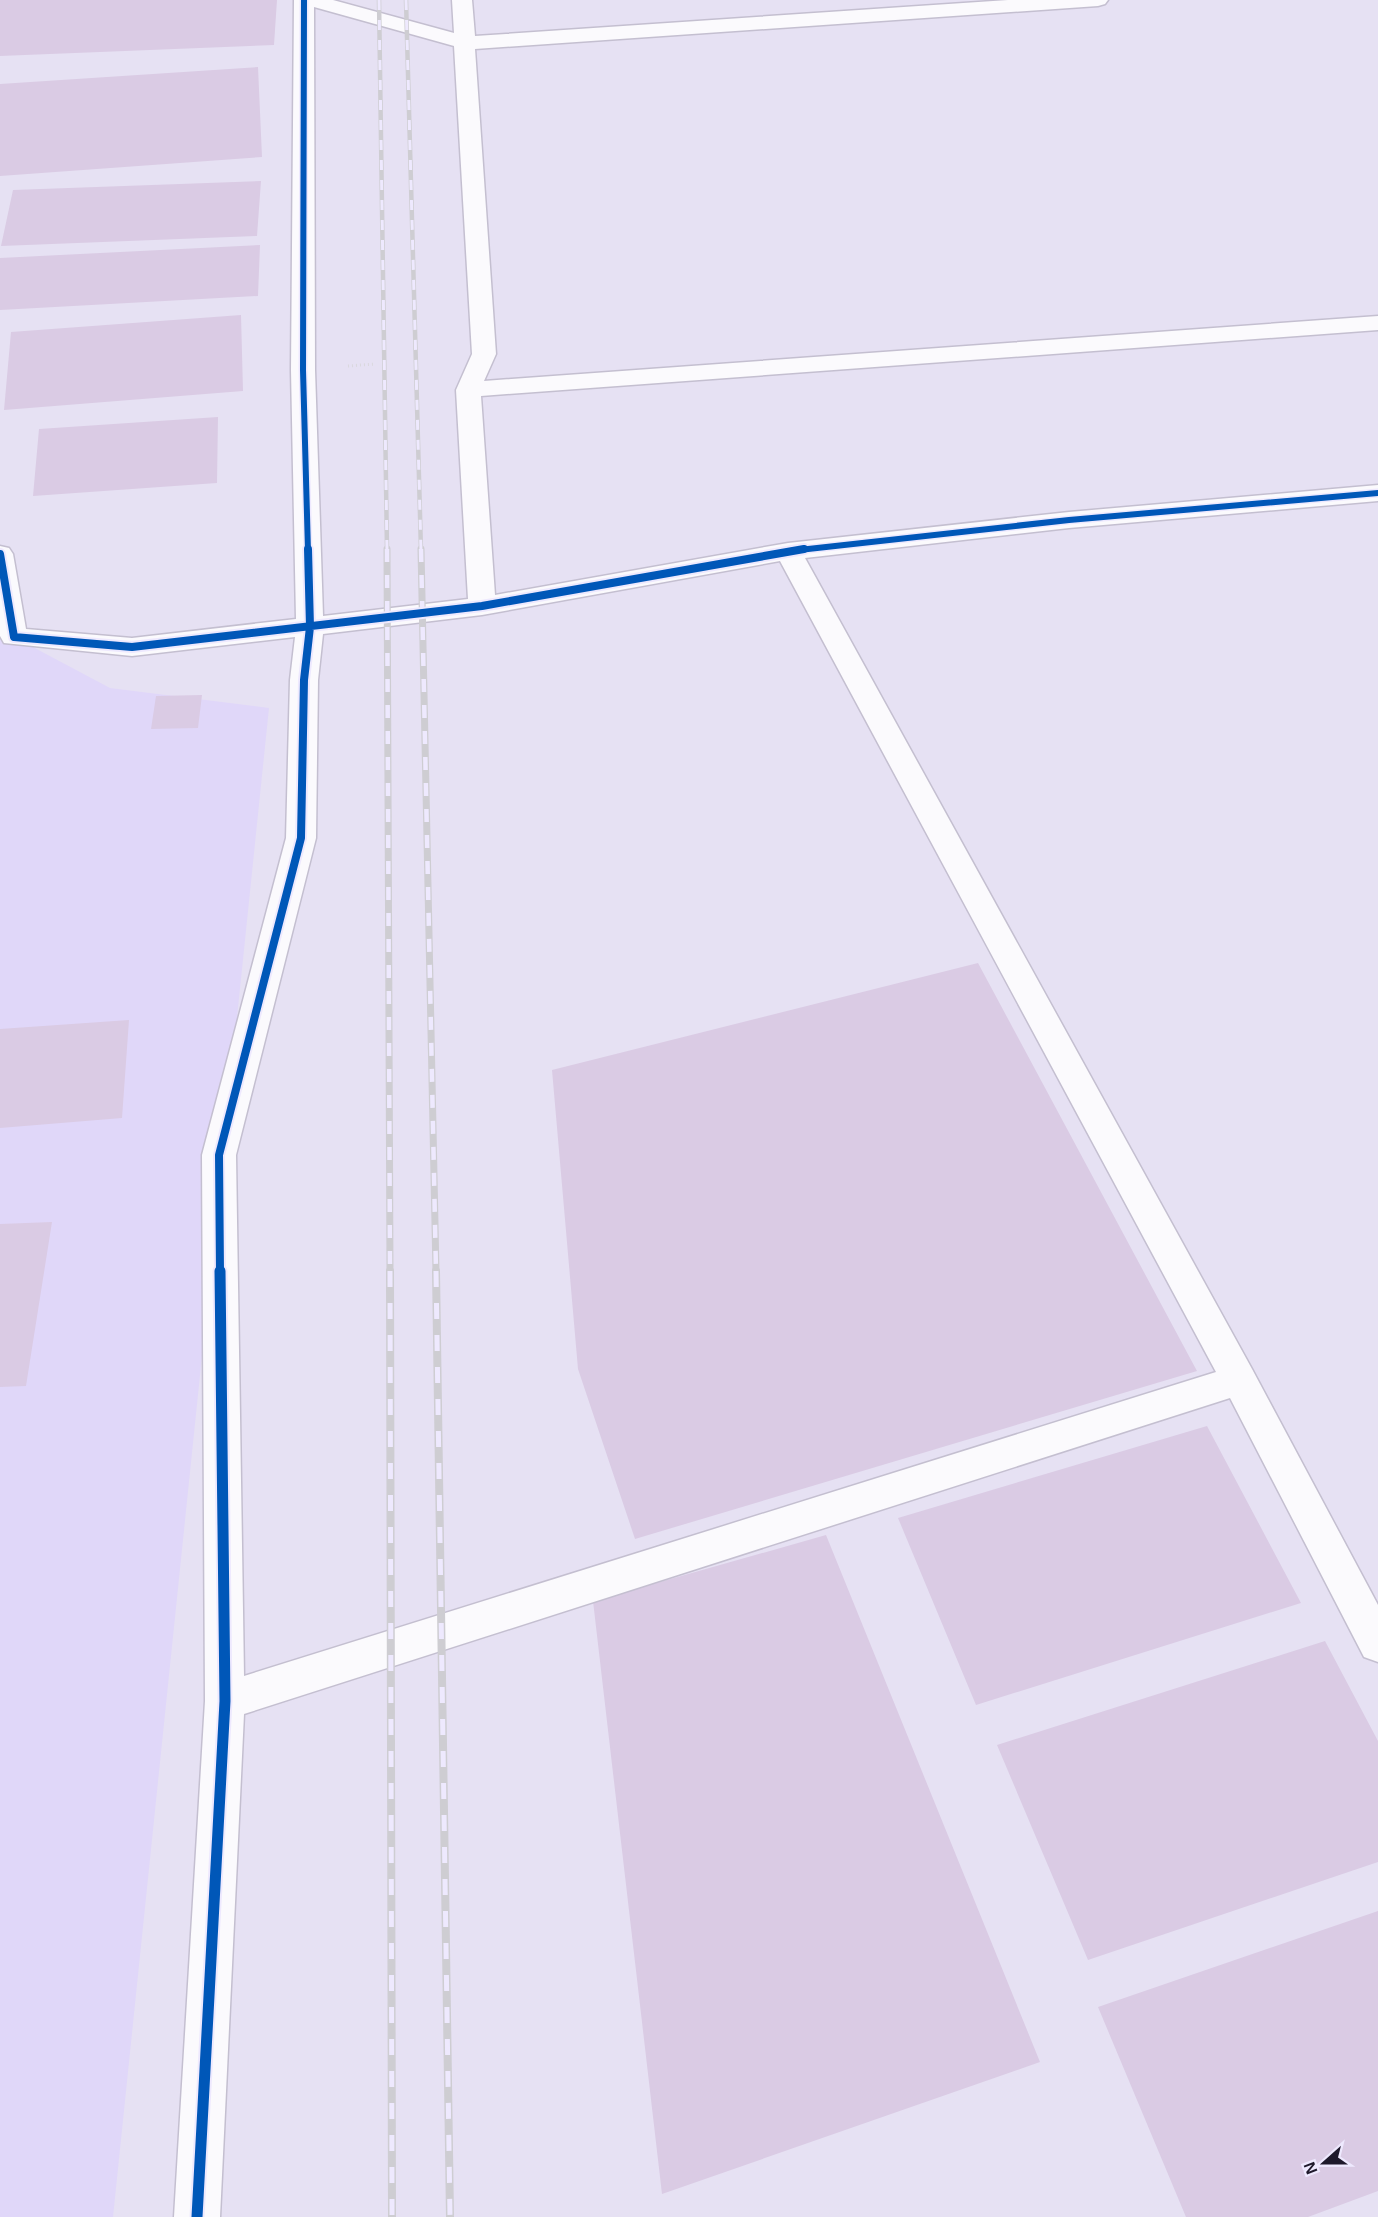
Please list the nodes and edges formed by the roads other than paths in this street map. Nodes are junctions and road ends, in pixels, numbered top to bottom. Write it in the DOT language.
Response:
graph roads {
  1 [pos="304,0"];
  2 [pos="310,0"];
  3 [pos="462,0"];
  4 [pos="1098,0"];
  5 [pos="467,43"];
  6 [pos="1378,323"];
  7 [pos="468,390"];
  8 [pos="1378,493"];
  9 [pos="788,550"];
  10 [pos="0,554"];
  11 [pos="482,606"];
  12 [pos="310,627"];
  13 [pos="1239,1380"];
  14 [pos="1378,1644"];
  15 [pos="225,1701"];
  16 [pos="196,2217"];
  1 -- 12 [label="street"];
  2 -- 5 [label="street"];
  3 -- 5 [label="street"];
  4 -- 5 [label="street"];
  5 -- 7 [label="street"];
  6 -- 7 [label="street"];
  7 -- 11 [label="street"];
  8 -- 9 [label="street"];
  9 -- 11 [label="street"];
  9 -- 13 [label="street"];
  10 -- 12 [label="street"];
  11 -- 12 [label="street"];
  12 -- 15 [label="street"];
  13 -- 14 [label="street"];
  13 -- 15 [label="street"];
  15 -- 16 [label="street"];
}
